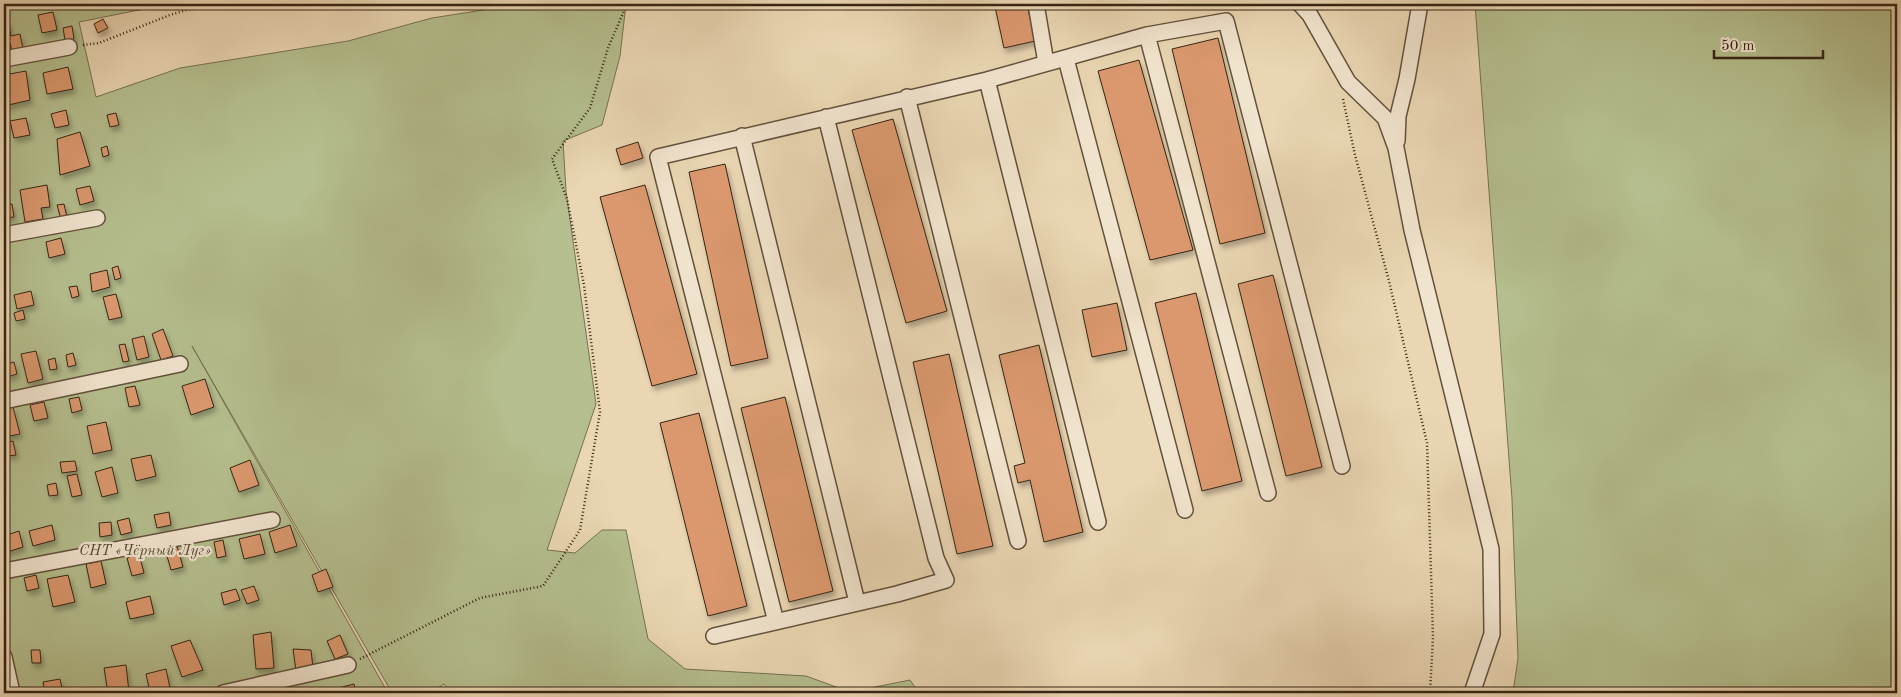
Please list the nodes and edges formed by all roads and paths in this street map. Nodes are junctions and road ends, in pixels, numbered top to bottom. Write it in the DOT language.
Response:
graph roads {
  1 [pos="207,4"];
  2 [pos="627,4"];
  3 [pos="1036,4"];
  4 [pos="1300,4"];
  5 [pos="1420,4"];
  6 [pos="1147,35"];
  7 [pos="69,47"];
  8 [pos="4,59"];
  9 [pos="1066,59"];
  10 [pos="1046,63"];
  11 [pos="987,80"];
  12 [pos="1341,91"];
  13 [pos="906,97"];
  14 [pos="826,117"];
  15 [pos="742,136"];
  16 [pos="1396,148"];
  17 [pos="97,218"];
  18 [pos="4,235"];
  19 [pos="180,364"];
  20 [pos="4,401"];
  21 [pos="1342,466"];
  22 [pos="1268,493"];
  23 [pos="1185,510"];
  24 [pos="272,520"];
  25 [pos="1098,522"];
  26 [pos="1018,541"];
  27 [pos="4,571"];
  28 [pos="857,602"];
  29 [pos="776,622"];
  30 [pos="714,636"];
  31 [pos="4,657"];
  32 [pos="348,666"];
  33 [pos="12,693"];
  34 [pos="223,693"];
  35 [pos="1430,693"];
  36 [pos="1472,693"];
  1 -- 7 [label="path"];
  2 -- 32 [label="path"];
  3 -- 10 [label="street"];
  4 -- 16 [label="street"];
  5 -- 16 [label="street"];
  6 -- 9 [label="street"];
  6 -- 21 [label="street"];
  6 -- 22 [label="street"];
  7 -- 8 [label="street"];
  9 -- 10 [label="street"];
  9 -- 23 [label="street"];
  10 -- 11 [label="street"];
  11 -- 13 [label="street"];
  11 -- 25 [label="street"];
  12 -- 35 [label="path"];
  13 -- 14 [label="street"];
  13 -- 26 [label="street"];
  14 -- 15 [label="street"];
  14 -- 28 [label="street"];
  15 -- 28 [label="street"];
  15 -- 29 [label="street"];
  16 -- 36 [label="street"];
  17 -- 18 [label="street"];
  19 -- 20 [label="street"];
  24 -- 27 [label="street"];
  28 -- 29 [label="street"];
  29 -- 30 [label="street"];
  31 -- 33 [label="street"];
  32 -- 34 [label="street"];
}
